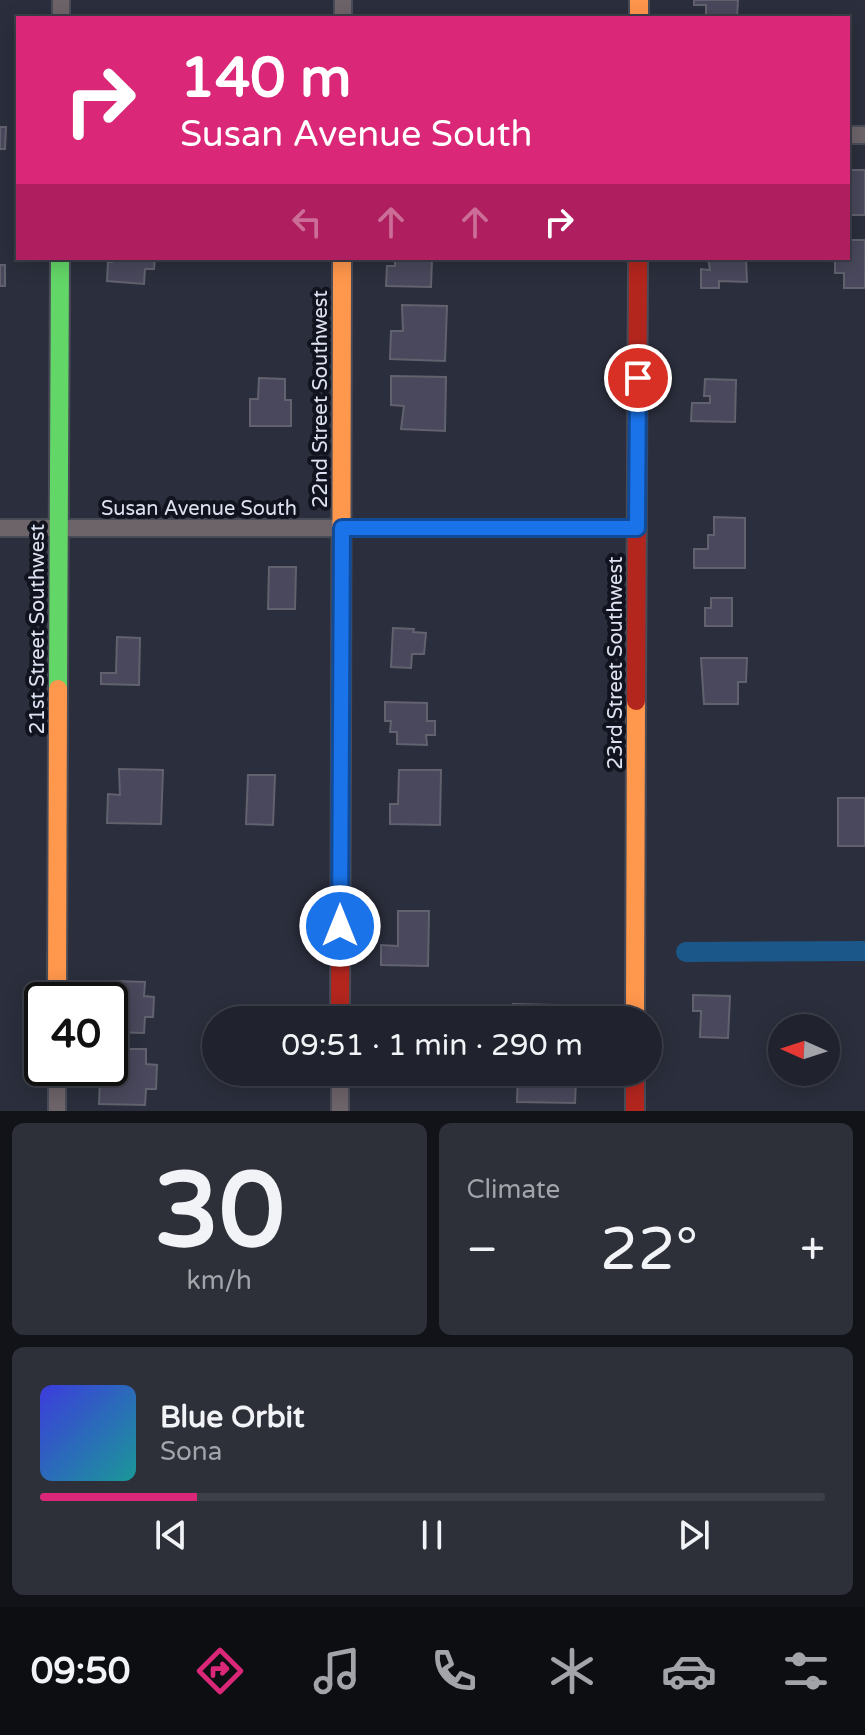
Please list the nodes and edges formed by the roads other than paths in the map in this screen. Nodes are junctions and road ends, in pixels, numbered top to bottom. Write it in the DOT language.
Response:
graph roads {
  1 [pos="60,260"];
  2 [pos="342,260"];
  3 [pos="638,260"];
  4 [pos="0,528"];
  5 [pos="59,528"];
  6 [pos="342,528"];
  7 [pos="637,528"];
  8 [pos="57,982"];
  9 [pos="340,1006"];
  10 [pos="635,1006"];
  11 [pos="57,1086"];
  12 [pos="340,1086"];
  13 [pos="635,1086"];
  14 [pos="57,1111"];
  15 [pos="340,1111"];
  16 [pos="635,1111"];
  1 -- 5 [label="street, 21st Street Southwest"];
  2 -- 6 [label="street, 22nd Street Southwest"];
  3 -- 7 [label="street, 23rd Street Southwest"];
  4 -- 5 [label="street, Susan Avenue South"];
  5 -- 6 [label="street, Susan Avenue South"];
  5 -- 8 [label="street, 21st Street Southwest"];
  6 -- 7 [label="street, Susan Avenue South"];
  6 -- 9 [label="street, 22nd Street Southwest"];
  7 -- 10 [label="street, 23rd Street Southwest"];
  11 -- 14 [label="street"];
  12 -- 15 [label="street"];
  13 -- 16 [label="street"];
}
